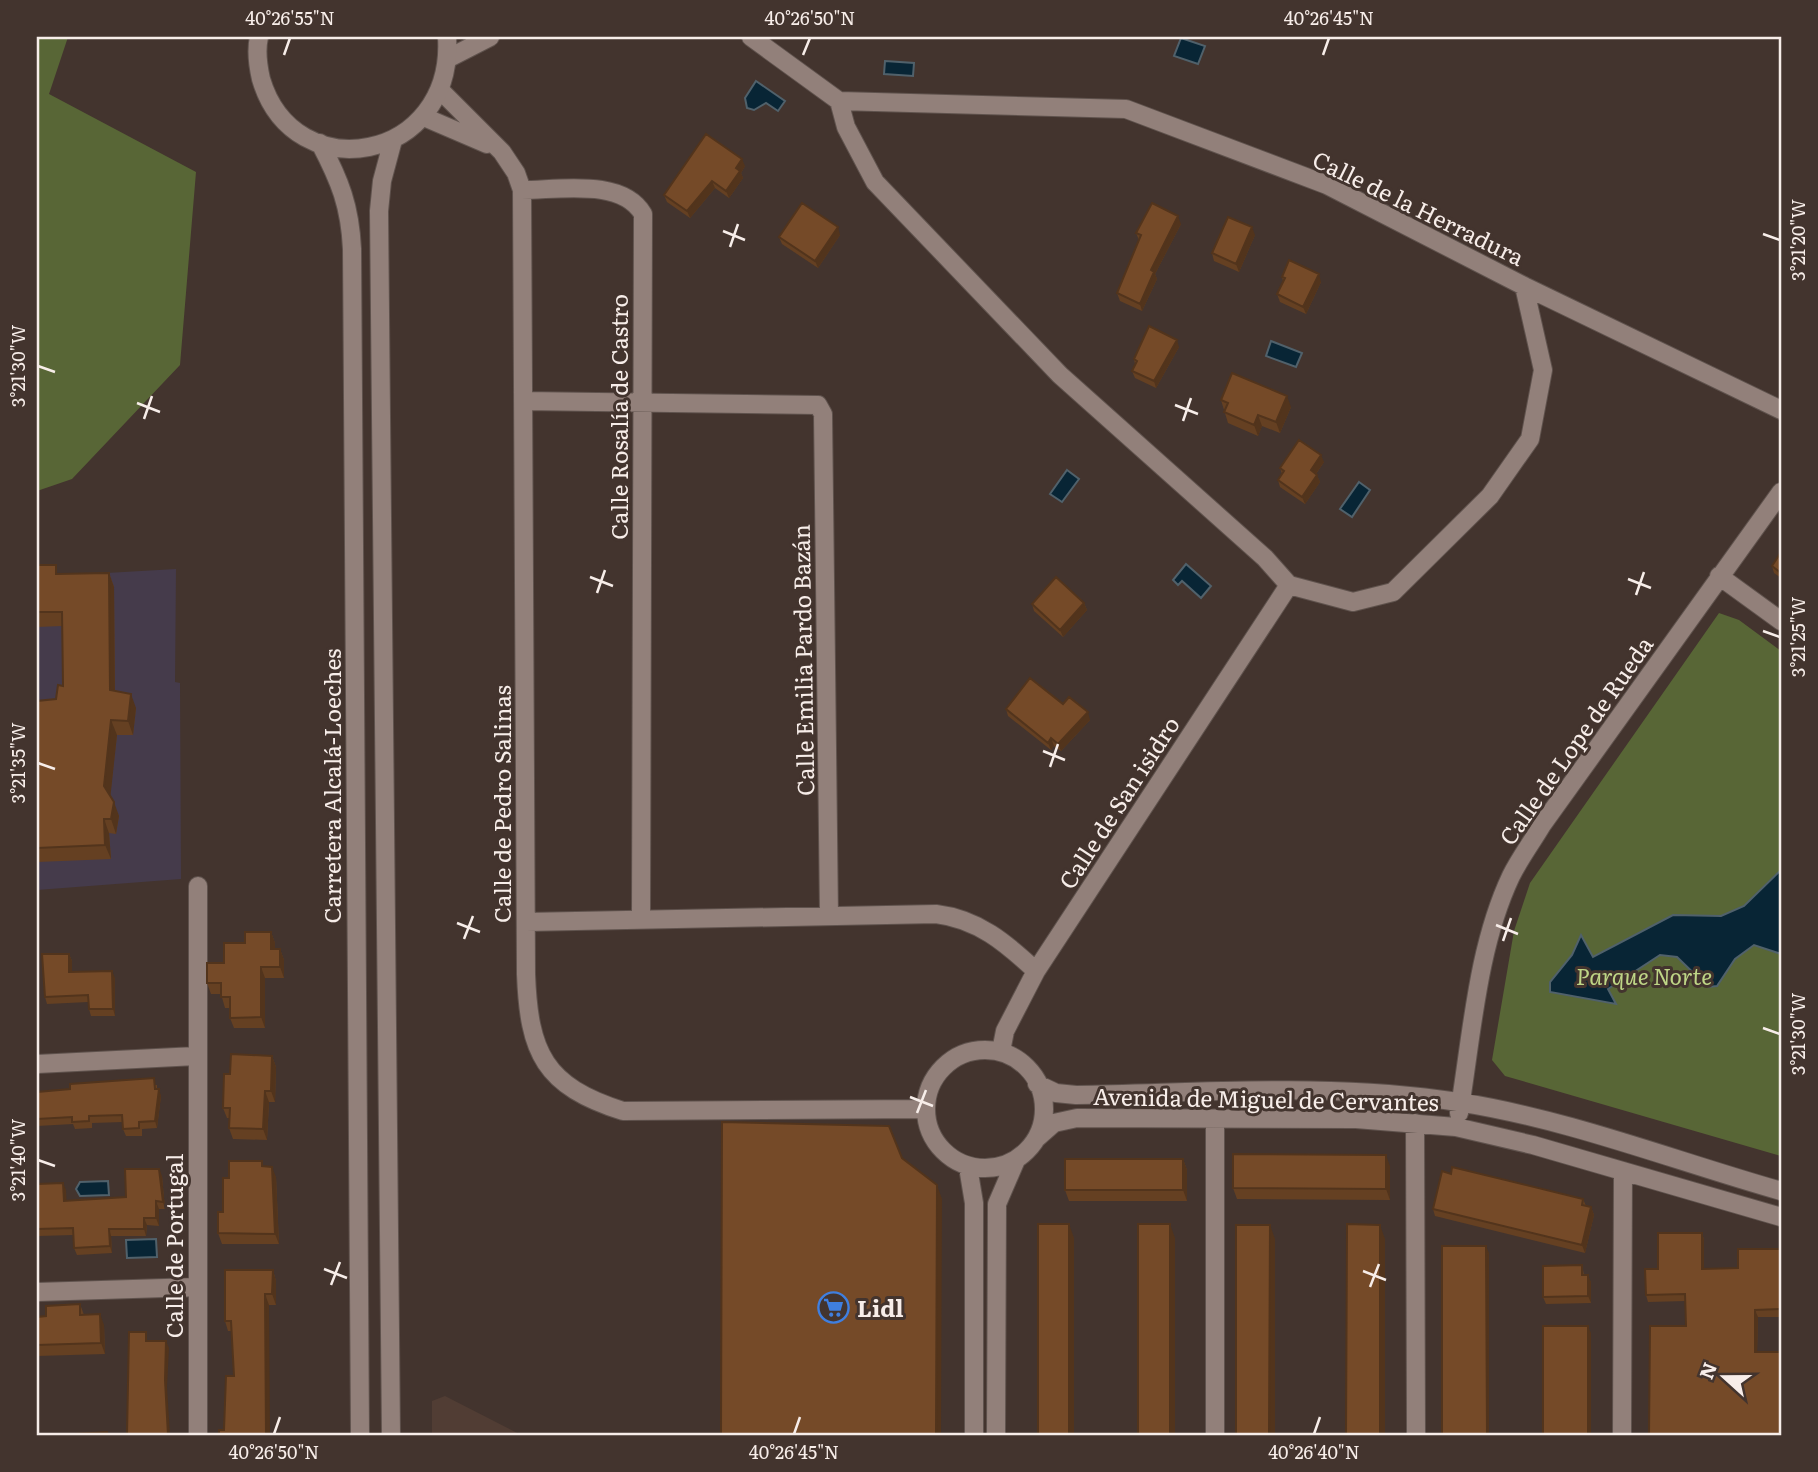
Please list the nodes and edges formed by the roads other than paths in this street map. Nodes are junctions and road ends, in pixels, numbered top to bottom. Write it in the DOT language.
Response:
graph roads {
  1 [pos="259,37"];
  2 [pos="447,37"];
  3 [pos="490,37"];
  4 [pos="751,37"];
  5 [pos="449,58"];
  6 [pos="441,91"];
  7 [pos="839,101"];
  8 [pos="424,117"];
  9 [pos="393,140"];
  10 [pos="320,143"];
  11 [pos="502,152"];
  12 [pos="522,190"];
  13 [pos="1524,286"];
  14 [pos="523,401"];
  15 [pos="642,403"];
  16 [pos="1781,410"];
  17 [pos="1781,492"];
  18 [pos="1720,576"];
  19 [pos="1289,585"];
  20 [pos="1781,621"];
  21 [pos="198,886"];
  22 [pos="829,916"];
  23 [pos="642,919"];
  24 [pos="526,922"];
  25 [pos="1036,971"];
  26 [pos="1001,1051"];
  27 [pos="196,1056"];
  28 [pos="37,1063"];
  29 [pos="1037,1084"];
  30 [pos="1461,1102"];
  31 [pos="925,1109"];
  32 [pos="1215,1120"];
  33 [pos="1415,1123"];
  34 [pos="1457,1127"];
  35 [pos="1037,1138"];
  36 [pos="1017,1159"];
  37 [pos="968,1167"];
  38 [pos="1623,1171"];
  39 [pos="1781,1191"];
  40 [pos="1781,1217"];
  41 [pos="197,1287"];
  42 [pos="37,1292"];
  43 [pos="198,1435"];
  44 [pos="360,1435"];
  45 [pos="391,1435"];
  46 [pos="974,1435"];
  47 [pos="996,1435"];
  48 [pos="1215,1435"];
  49 [pos="1416,1435"];
  50 [pos="1622,1435"];
  1 -- 10 [label="street"];
  2 -- 5 [label="street"];
  3 -- 5 [label="street"];
  4 -- 7 [label="street"];
  5 -- 6 [label="street"];
  6 -- 8 [label="street"];
  6 -- 11 [label="street, Calle de Pedro Salinas"];
  7 -- 13 [label="street, Calle de la Herradura"];
  7 -- 19 [label="street"];
  8 -- 9 [label="street"];
  8 -- 11 [label="street"];
  9 -- 10 [label="street"];
  9 -- 45 [label="street"];
  10 -- 44 [label="street, Carretera Alcalá-Loeches"];
  11 -- 12 [label="street, Calle de Pedro Salinas"];
  12 -- 14 [label="street, Calle de Pedro Salinas"];
  12 -- 15 [label="street, Calle Rosalía de Castro"];
  13 -- 16 [label="street"];
  13 -- 19 [label="street, Calle de la Herradura"];
  14 -- 15 [label="street"];
  14 -- 24 [label="street, Calle de Pedro Salinas"];
  15 -- 22 [label="street, Calle Emilia Pardo Bazán"];
  15 -- 23 [label="street, Calle Rosalía de Castro"];
  17 -- 18 [label="street, Calle de Lope de Rueda"];
  18 -- 20 [label="street"];
  18 -- 30 [label="street, Calle de Lope de Rueda"];
  19 -- 25 [label="street, Calle de San isidro"];
  21 -- 27 [label="street, Calle de Portugal"];
  22 -- 23 [label="street"];
  22 -- 25 [label="street"];
  23 -- 24 [label="street"];
  24 -- 31 [label="street, Calle de Pedro Salinas"];
  25 -- 26 [label="street, Calle de San isidro"];
  26 -- 29 [label="street"];
  26 -- 31 [label="street"];
  27 -- 28 [label="street"];
  27 -- 41 [label="street, Calle de Portugal"];
  29 -- 30 [label="street, Avenida de Miguel de Cervantes"];
  29 -- 35 [label="street"];
  30 -- 34 [label="street, Calle de Lope de Rueda"];
  30 -- 39 [label="street, Avenida de Miguel de Cervantes"];
  31 -- 37 [label="street"];
  32 -- 33 [label="street, Avenida de Miguel de Cervantes"];
  32 -- 35 [label="street, Avenida de Miguel de Cervantes"];
  32 -- 48 [label="street"];
  33 -- 34 [label="street, Avenida de Miguel de Cervantes"];
  33 -- 49 [label="street"];
  34 -- 38 [label="street, Avenida de Miguel de Cervantes"];
  35 -- 36 [label="street"];
  36 -- 37 [label="street"];
  36 -- 47 [label="street"];
  37 -- 46 [label="street"];
  38 -- 40 [label="street, Avenida de Miguel de Cervantes"];
  38 -- 50 [label="street"];
  41 -- 42 [label="street"];
  41 -- 43 [label="street, Calle de Portugal"];
}
